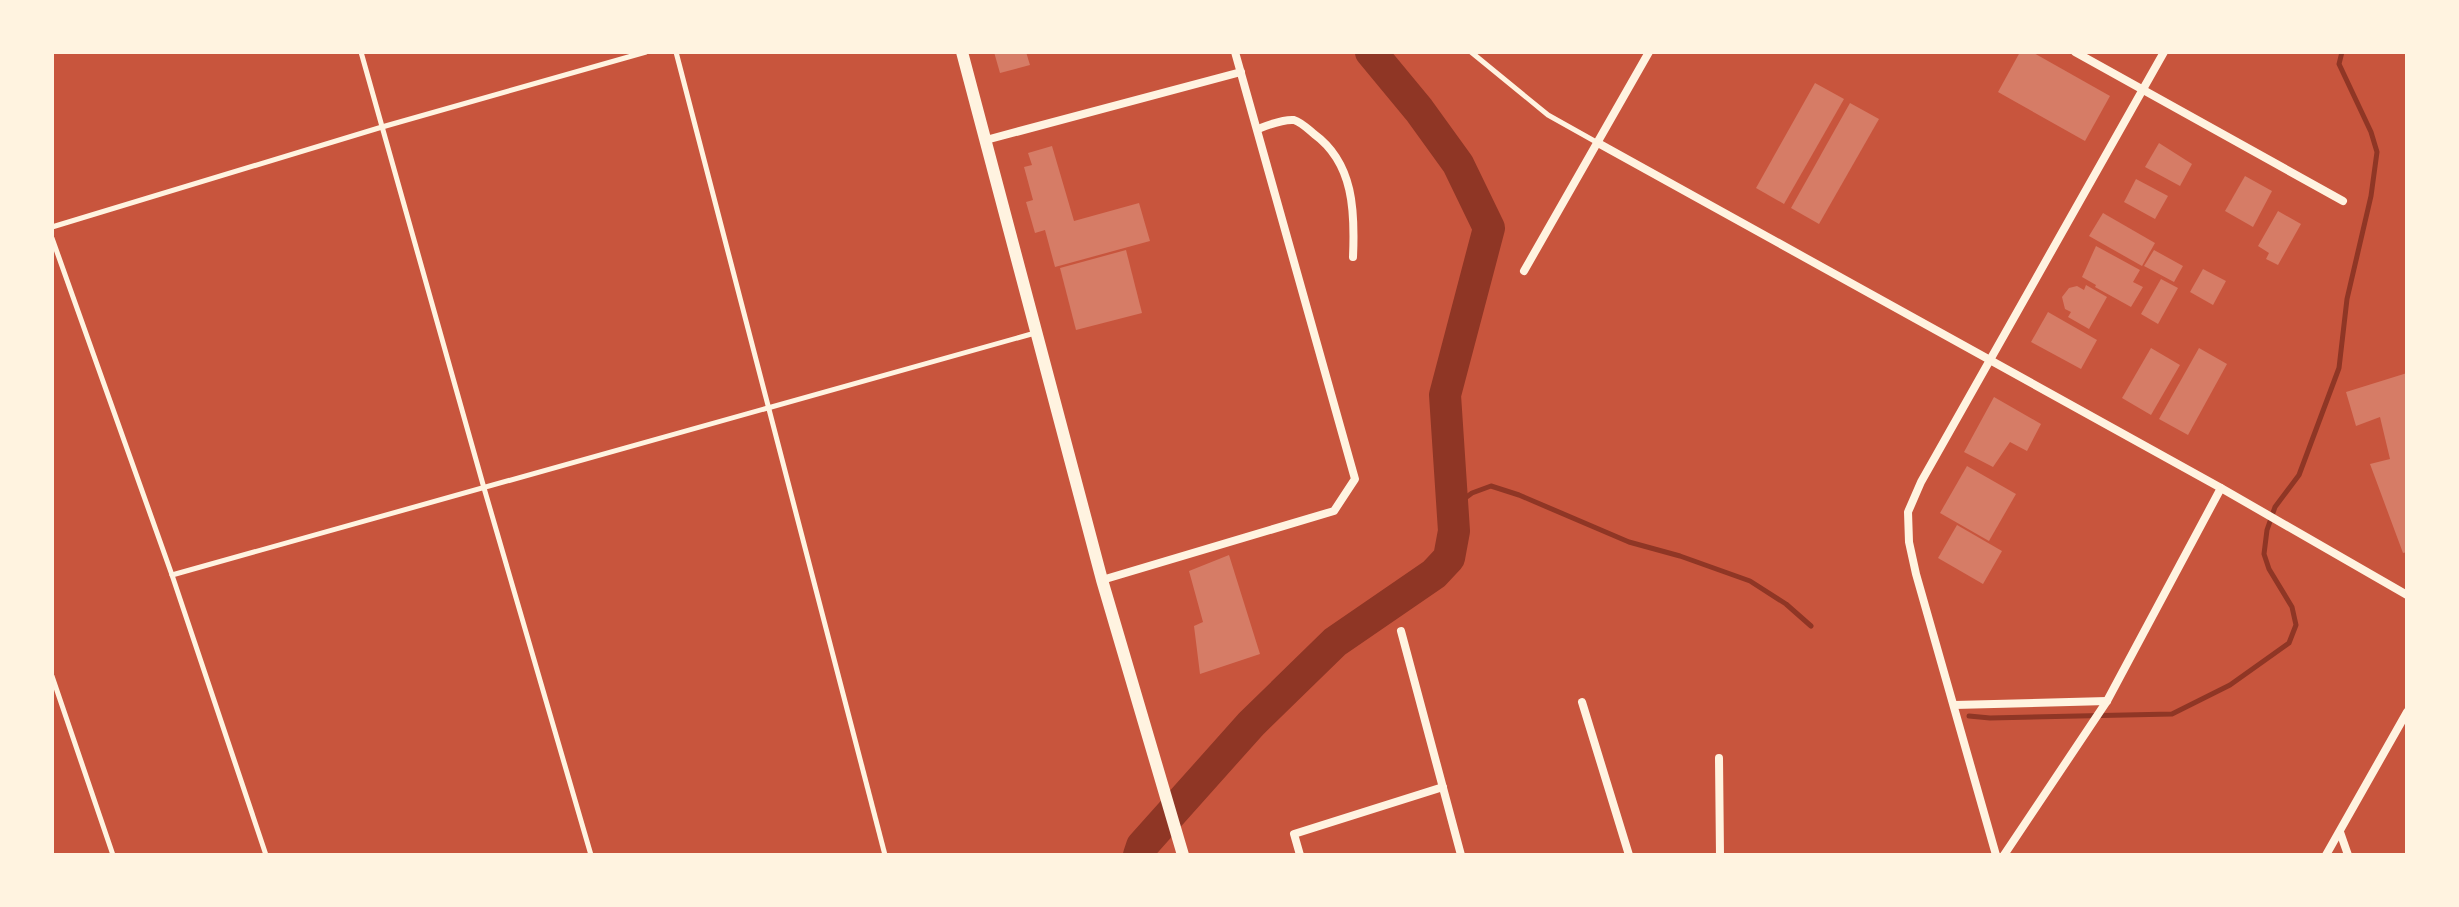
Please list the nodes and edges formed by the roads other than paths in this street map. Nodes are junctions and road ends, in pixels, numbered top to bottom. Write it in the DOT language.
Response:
graph roads {
  1 [pos="361,52"];
  2 [pos="646,52"];
  3 [pos="676,52"];
  4 [pos="962,52"];
  5 [pos="1235,52"];
  6 [pos="1471,52"];
  7 [pos="1649,52"];
  8 [pos="2075,52"];
  9 [pos="2164,52"];
  10 [pos="1241,72"];
  11 [pos="2144,89"];
  12 [pos="382,127"];
  13 [pos="1258,129"];
  14 [pos="986,140"];
  15 [pos="1598,143"];
  16 [pos="2343,201"];
  17 [pos="52,227"];
  18 [pos="52,238"];
  19 [pos="1353,257"];
  20 [pos="1524,271"];
  21 [pos="1036,332"];
  22 [pos="1988,361"];
  23 [pos="768,408"];
  24 [pos="484,488"];
  25 [pos="2221,488"];
  26 [pos="172,575"];
  27 [pos="1102,580"];
  28 [pos="2407,595"];
  29 [pos="1401,631"];
  30 [pos="52,676"];
  31 [pos="1582,702"];
  32 [pos="2105,704"];
  33 [pos="1954,705"];
  34 [pos="2407,712"];
  35 [pos="1719,758"];
  36 [pos="1443,787"];
  37 [pos="2340,832"];
  38 [pos="113,855"];
  39 [pos="266,855"];
  40 [pos="591,855"];
  41 [pos="885,855"];
  42 [pos="1183,855"];
  43 [pos="1300,855"];
  44 [pos="1461,855"];
  45 [pos="1629,855"];
  46 [pos="1720,855"];
  47 [pos="1996,855"];
  48 [pos="2004,855"];
  49 [pos="2326,855"];
  50 [pos="2348,855"];
  1 -- 12 [label="lane"];
  2 -- 12 [label="lane"];
  3 -- 23 [label="lane"];
  4 -- 14 [label="street"];
  5 -- 10 [label="street"];
  6 -- 15 [label="lane"];
  7 -- 15 [label="street"];
  8 -- 11 [label="street"];
  9 -- 11 [label="street"];
  10 -- 13 [label="street"];
  10 -- 14 [label="street"];
  11 -- 16 [label="street"];
  11 -- 22 [label="street"];
  12 -- 17 [label="lane"];
  12 -- 24 [label="lane"];
  13 -- 19 [label="street"];
  13 -- 27 [label="street"];
  14 -- 21 [label="street"];
  15 -- 20 [label="street"];
  15 -- 22 [label="street"];
  18 -- 26 [label="lane"];
  21 -- 23 [label="lane"];
  21 -- 27 [label="street"];
  22 -- 25 [label="street"];
  22 -- 33 [label="street"];
  23 -- 24 [label="lane"];
  23 -- 41 [label="lane"];
  24 -- 26 [label="lane"];
  24 -- 40 [label="lane"];
  25 -- 28 [label="street"];
  25 -- 32 [label="street"];
  26 -- 39 [label="lane"];
  27 -- 42 [label="street"];
  29 -- 36 [label="street"];
  30 -- 38 [label="lane"];
  31 -- 45 [label="street"];
  32 -- 33 [label="street"];
  32 -- 48 [label="street"];
  33 -- 47 [label="street"];
  34 -- 37 [label="street"];
  35 -- 46 [label="street"];
  36 -- 43 [label="street"];
  36 -- 44 [label="street"];
  37 -- 49 [label="street"];
  37 -- 50 [label="street"];
}
